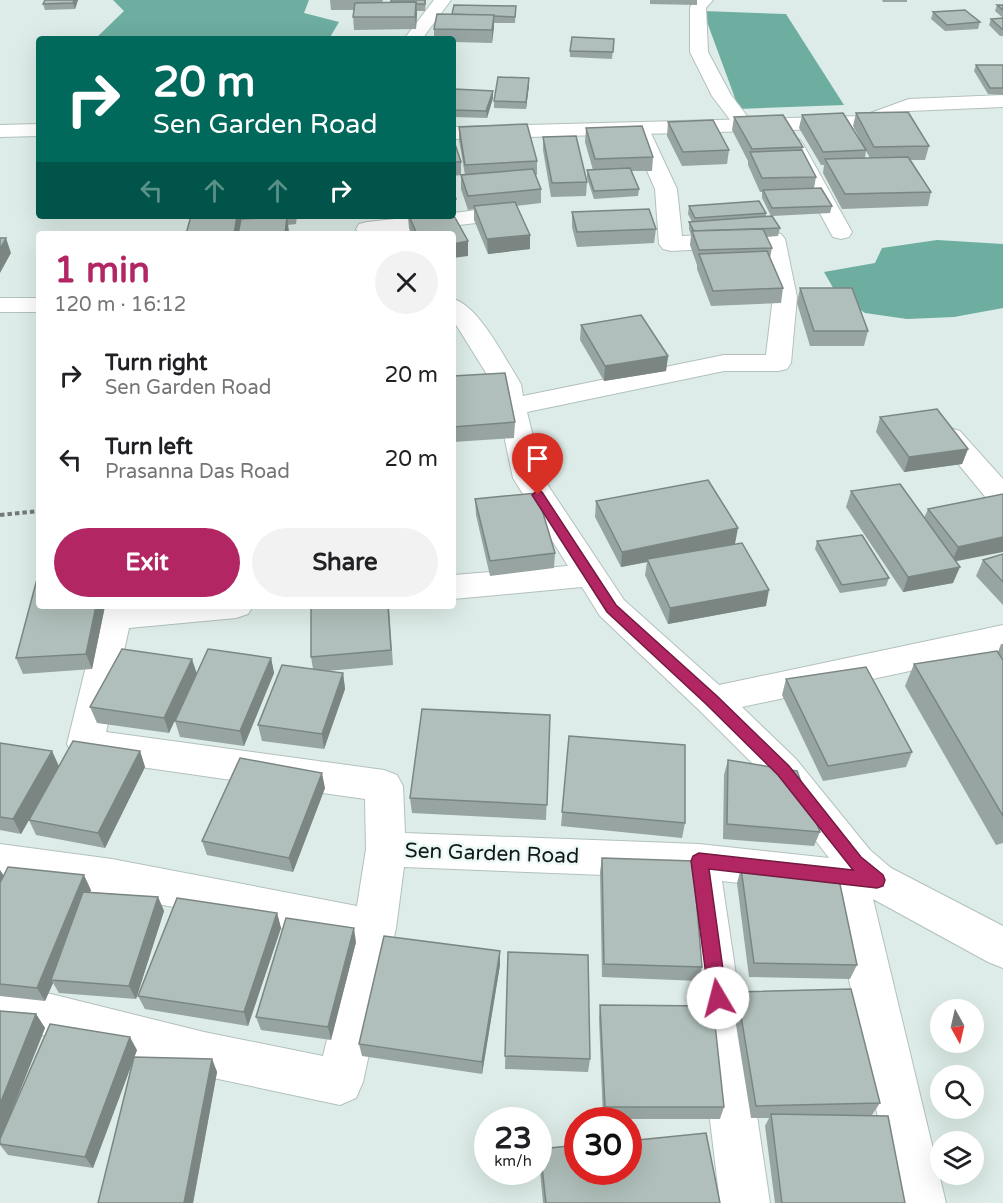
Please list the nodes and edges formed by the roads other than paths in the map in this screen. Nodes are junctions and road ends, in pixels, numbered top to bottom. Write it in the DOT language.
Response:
graph roads {
  1 [pos="443,0"];
  2 [pos="705,0"];
  3 [pos="415,36"];
  4 [pos="1003,101"];
  5 [pos="744,125"];
  6 [pos="783,126"];
  7 [pos="639,129"];
  8 [pos="36,130"];
  9 [pos="0,131"];
  10 [pos="456,133"];
  11 [pos="808,171"];
  12 [pos="831,171"];
  13 [pos="493,215"];
  14 [pos="456,218"];
  15 [pos="447,219"];
  16 [pos="366,226"];
  17 [pos="841,232"];
  18 [pos="0,305"];
  19 [pos="36,305"];
  20 [pos="456,309"];
  21 [pos="512,407"];
  22 [pos="950,437"];
  23 [pos="1003,498"];
  24 [pos="590,575"];
  25 [pos="456,587"];
  26 [pos="203,609"];
  27 [pos="1003,638"];
  28 [pos="712,700"];
  29 [pos="386,849"];
  30 [pos="0,861"];
  31 [pos="699,861"];
  32 [pos="862,879"];
  33 [pos="375,928"];
  34 [pos="1003,948"];
  35 [pos="0,1010"];
  36 [pos="745,1203"];
  37 [pos="921,1203"];
  1 -- 3 [label="street"];
  2 -- 5 [label="street"];
  4 -- 6 [label="street"];
  5 -- 6 [label="street"];
  5 -- 7 [label="street"];
  6 -- 11 [label="street"];
  7 -- 10 [label="street"];
  7 -- 21 [label="street"];
  8 -- 9 [label="street"];
  11 -- 12 [label="street"];
  11 -- 17 [label="street"];
  13 -- 14 [label="street"];
  15 -- 16 [label="street"];
  18 -- 19 [label="street"];
  20 -- 21 [label="street"];
  21 -- 24 [label="street"];
  22 -- 23 [label="street"];
  24 -- 25 [label="street"];
  24 -- 28 [label="street"];
  26 -- 29 [label="street"];
  27 -- 28 [label="street"];
  28 -- 32 [label="street"];
  29 -- 31 [label="street, Sen Garden Road"];
  29 -- 33 [label="street, Sen Garden Road"];
  30 -- 33 [label="street"];
  31 -- 32 [label="street, Sen Garden Road"];
  31 -- 36 [label="street"];
  32 -- 34 [label="street"];
  32 -- 37 [label="street"];
  33 -- 35 [label="street, Sen Garden Road"];
}
